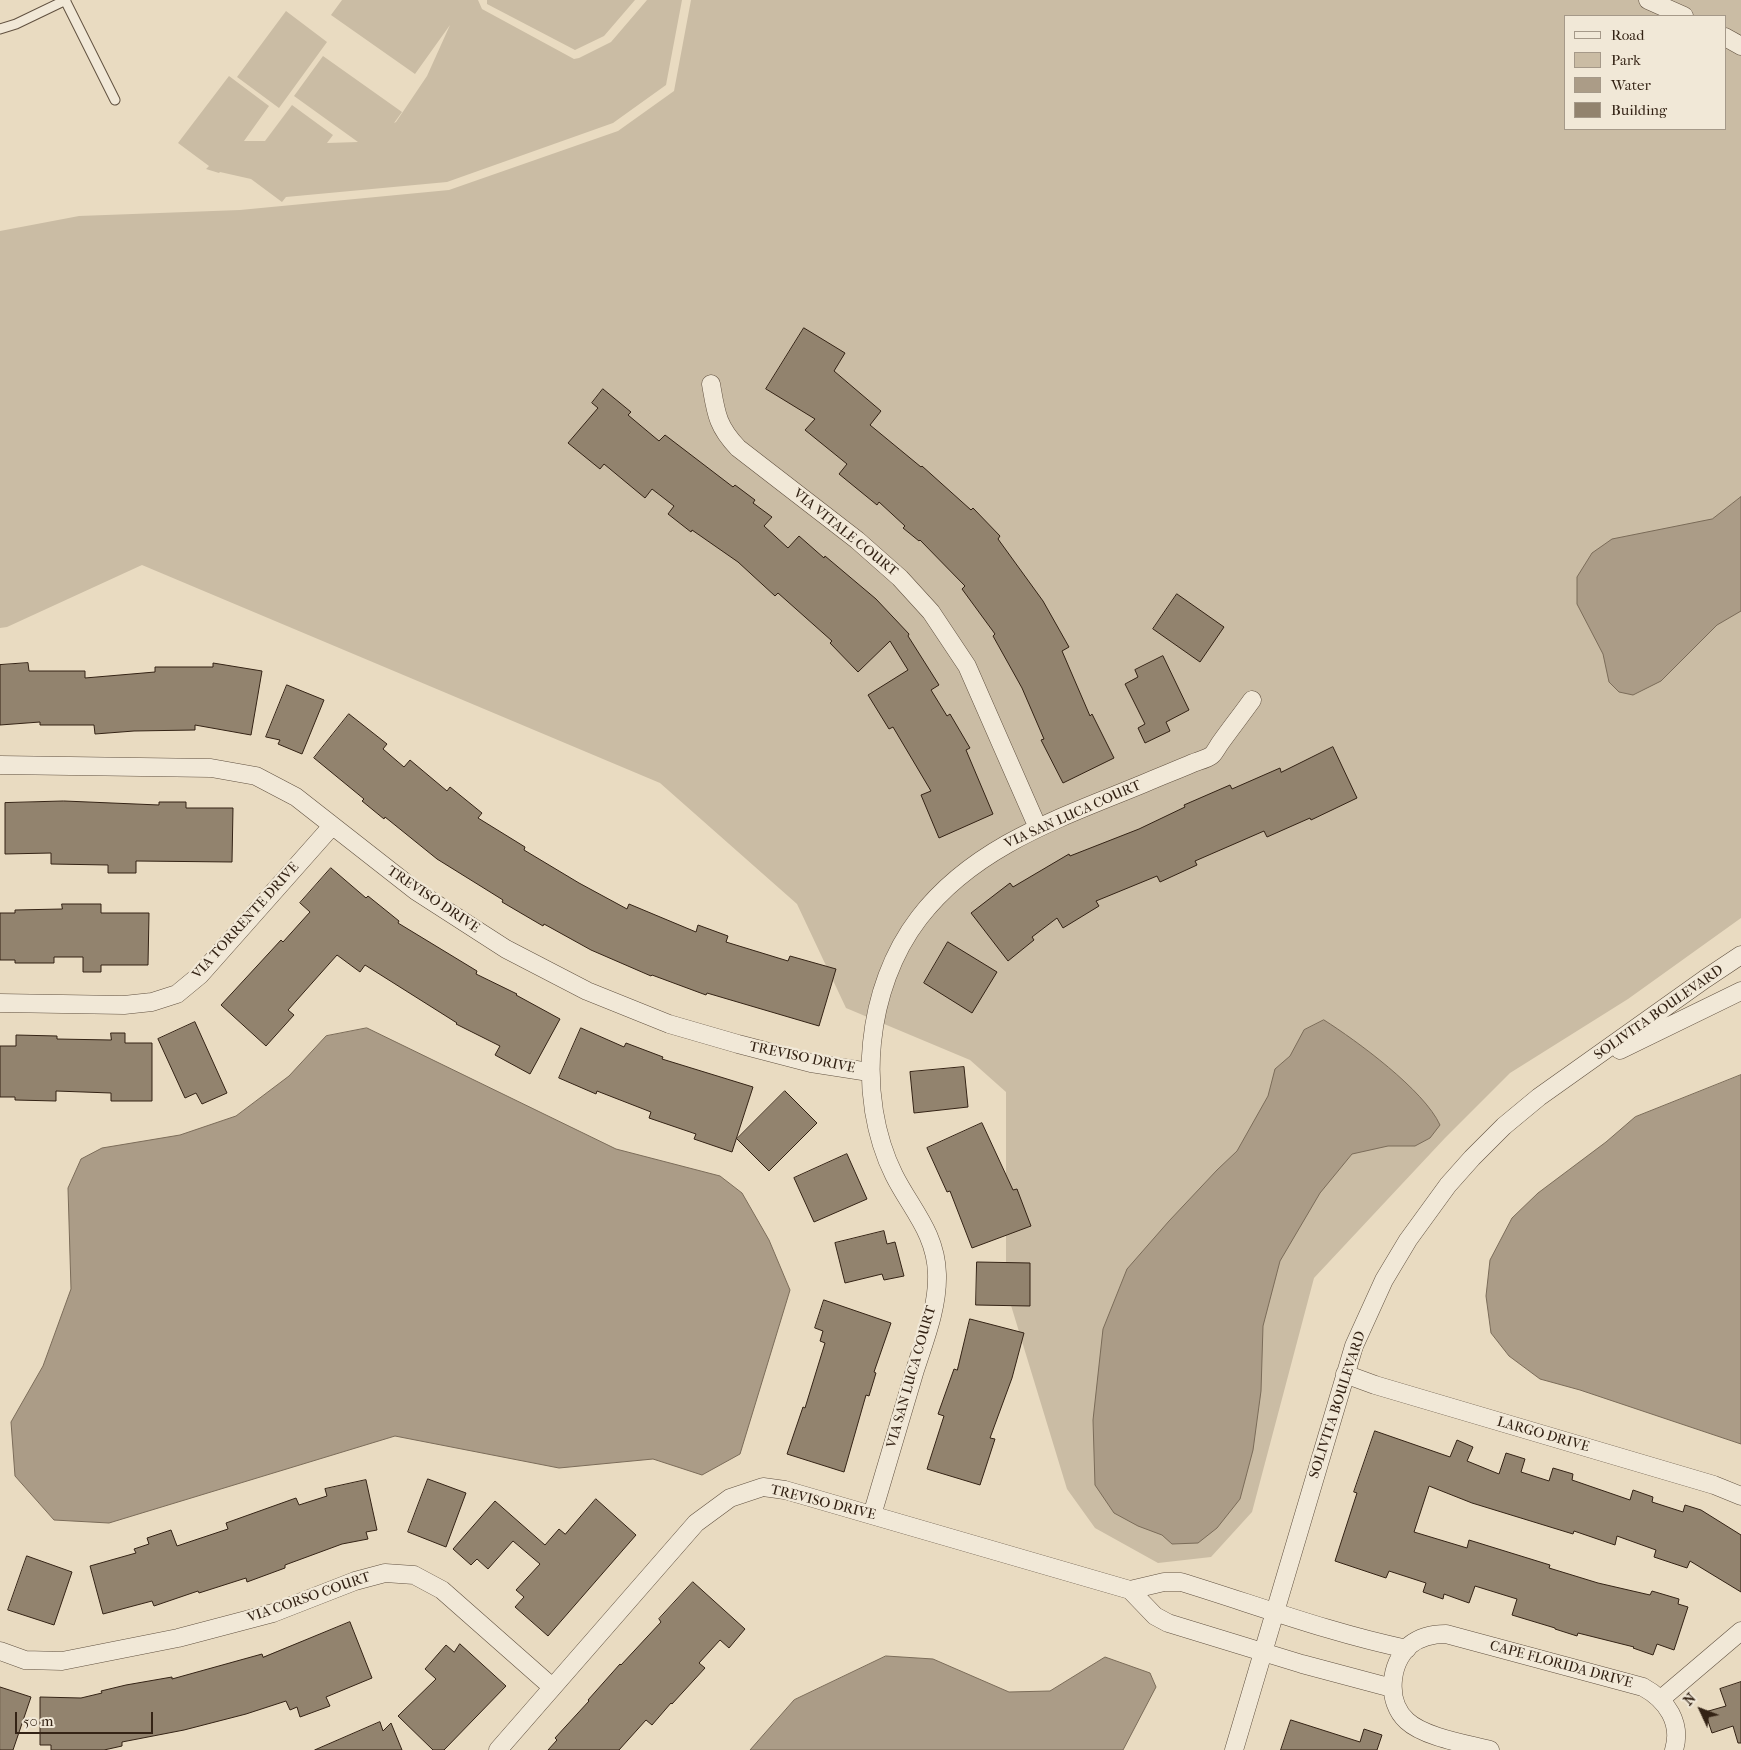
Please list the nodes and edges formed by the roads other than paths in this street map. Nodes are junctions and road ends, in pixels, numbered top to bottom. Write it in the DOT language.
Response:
graph roads {
  1 [pos="65,0"];
  2 [pos="1648,0"];
  3 [pos="1682,15"];
  4 [pos="0,29"];
  5 [pos="1726,38"];
  6 [pos="1741,46"];
  7 [pos="116,100"];
  8 [pos="710,384"];
  9 [pos="1252,700"];
  10 [pos="0,765"];
  11 [pos="332,826"];
  12 [pos="1038,828"];
  13 [pos="1741,955"];
  14 [pos="1741,991"];
  15 [pos="0,1003"];
  16 [pos="1576,1071"];
  17 [pos="869,1072"];
  18 [pos="1345,1374"];
  19 [pos="1741,1496"];
  20 [pos="872,1515"];
  21 [pos="1130,1590"];
  22 [pos="1274,1611"];
  23 [pos="1741,1631"];
  24 [pos="1407,1649"];
  25 [pos="0,1651"];
  26 [pos="1264,1652"];
  27 [pos="552,1687"];
  28 [pos="1392,1688"];
  29 [pos="1661,1699"];
  30 [pos="498,1750"];
  31 [pos="1234,1750"];
  32 [pos="1490,1750"];
  33 [pos="1674,1750"];
  1 -- 4 [label="lane"];
  1 -- 7 [label="lane"];
  2 -- 3 [label="street"];
  5 -- 6 [label="street"];
  8 -- 12 [label="street, VIA VITALE COURT"];
  9 -- 12 [label="street, VIA SAN LUCA COURT"];
  10 -- 11 [label="street, TREVISO DRIVE"];
  11 -- 15 [label="street, VIA TORRENTE DRIVE"];
  11 -- 17 [label="street, TREVISO DRIVE"];
  12 -- 17 [label="street, VIA SAN LUCA COURT"];
  13 -- 16 [label="street, SOLIVITA BOULEVARD"];
  14 -- 16 [label="street, SOLIVITA BOULEVARD"];
  16 -- 18 [label="street, SOLIVITA BOULEVARD"];
  17 -- 20 [label="street, VIA SAN LUCA COURT"];
  18 -- 19 [label="street, LARGO DRIVE"];
  18 -- 22 [label="street, SOLIVITA BOULEVARD"];
  20 -- 21 [label="street, TREVISO DRIVE"];
  20 -- 27 [label="street, TREVISO DRIVE"];
  21 -- 22 [label="street, TREVISO DRIVE"];
  21 -- 26 [label="street, TREVISO DRIVE"];
  22 -- 24 [label="street"];
  22 -- 26 [label="street, SOLIVITA BOULEVARD"];
  23 -- 29 [label="street"];
  24 -- 28 [label="street"];
  24 -- 29 [label="street, CAPE FLORIDA DRIVE"];
  25 -- 27 [label="street, VIA CORSO COURT"];
  26 -- 28 [label="street"];
  26 -- 31 [label="street, SOLIVITA BOULEVARD"];
  27 -- 30 [label="street, TREVISO DRIVE"];
  28 -- 32 [label="street"];
  29 -- 33 [label="street, CAPE FLORIDA DRIVE"];
}
